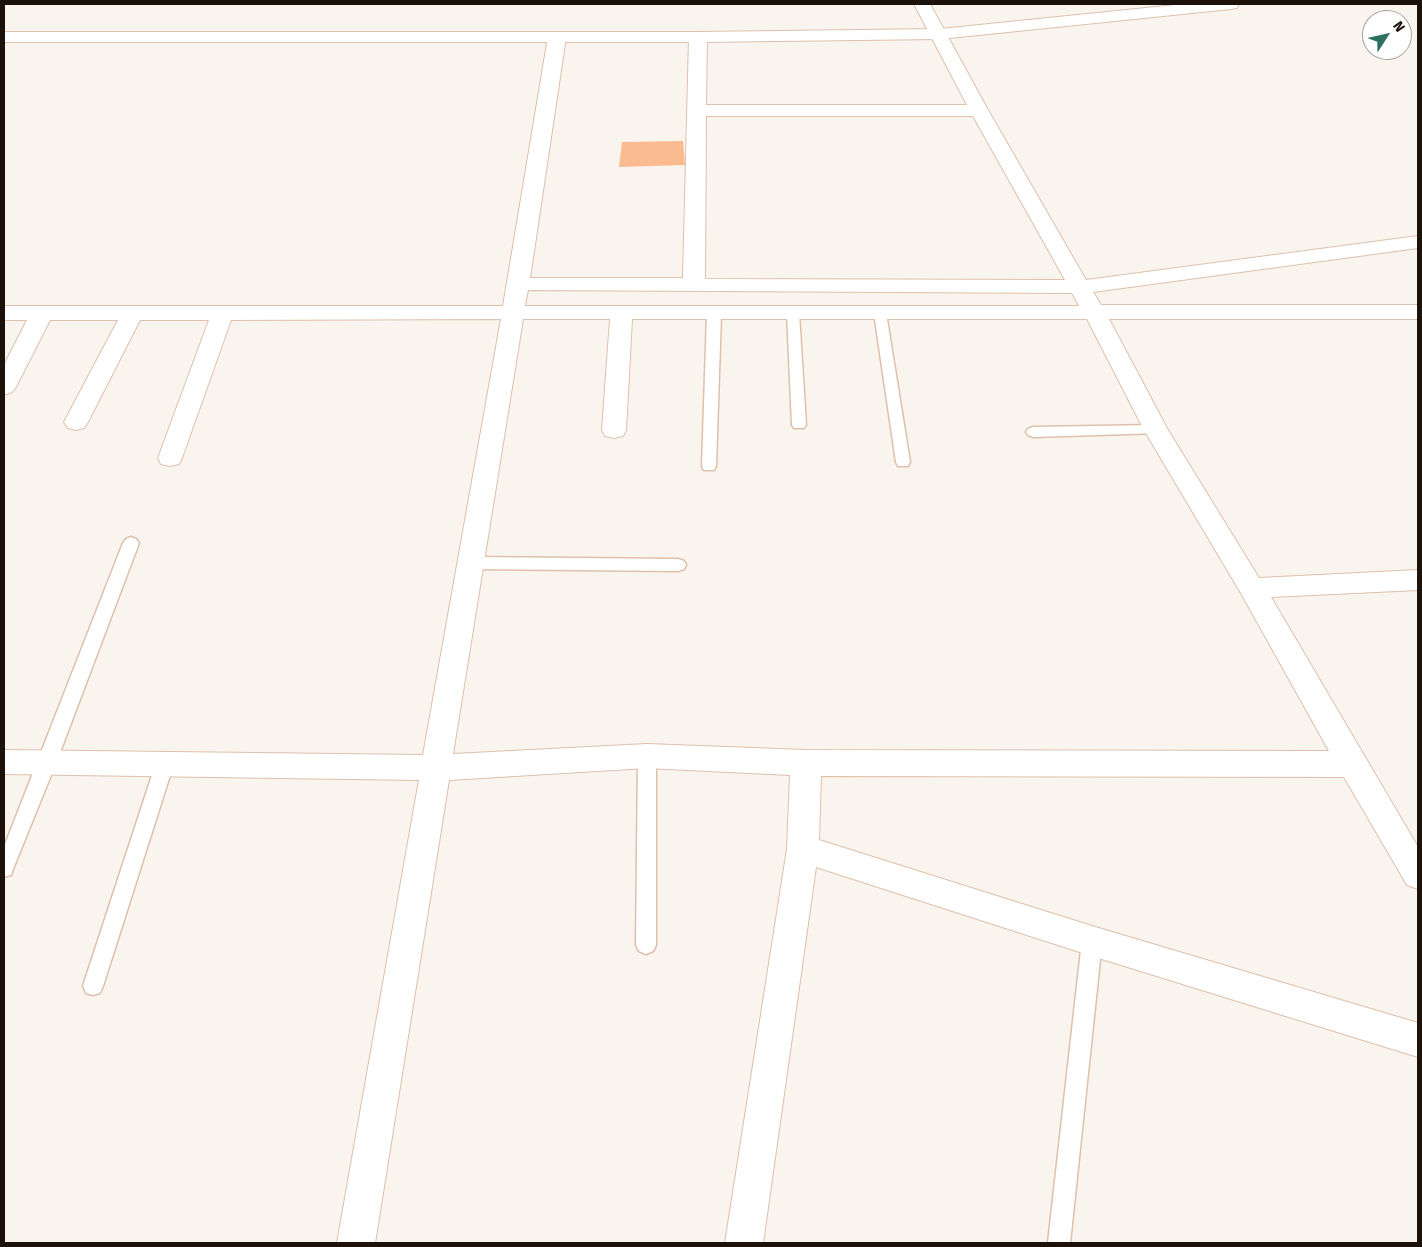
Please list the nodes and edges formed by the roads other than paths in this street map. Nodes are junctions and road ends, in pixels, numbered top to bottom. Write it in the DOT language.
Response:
graph roads {
  1 [pos="922,4"];
  2 [pos="1231,4"];
  3 [pos="940,34"];
  4 [pos="4,37"];
  5 [pos="557,37"];
  6 [pos="698,37"];
  7 [pos="979,110"];
  8 [pos="697,111"];
  9 [pos="1418,242"];
  10 [pos="518,284"];
  11 [pos="694,286"];
  12 [pos="1078,287"];
  13 [pos="1418,312"];
  14 [pos="4,313"];
  15 [pos="42,313"];
  16 [pos="132,313"];
  17 [pos="793,313"];
  18 [pos="880,313"];
  19 [pos="222,314"];
  20 [pos="513,314"];
  21 [pos="621,314"];
  22 [pos="714,314"];
  23 [pos="1095,314"];
  24 [pos="4,387"];
  25 [pos="76,422"];
  26 [pos="799,425"];
  27 [pos="614,430"];
  28 [pos="1156,430"];
  29 [pos="1033,432"];
  30 [pos="170,458"];
  31 [pos="903,462"];
  32 [pos="709,466"];
  33 [pos="131,543"];
  34 [pos="471,563"];
  35 [pos="678,565"];
  36 [pos="1418,580"];
  37 [pos="1252,588"];
  38 [pos="646,756"];
  39 [pos="4,762"];
  40 [pos="806,762"];
  41 [pos="47,763"];
  42 [pos="1352,764"];
  43 [pos="164,766"];
  44 [pos="435,768"];
  45 [pos="804,849"];
  46 [pos="4,869"];
  47 [pos="1418,875"];
  48 [pos="1092,942"];
  49 [pos="646,945"];
  50 [pos="94,986"];
  51 [pos="1418,1040"];
  52 [pos="356,1243"];
  53 [pos="744,1243"];
  54 [pos="1059,1243"];
  1 -- 3 [label="street"];
  2 -- 3 [label="street"];
  3 -- 6 [label="street"];
  3 -- 7 [label="street"];
  4 -- 5 [label="street"];
  5 -- 6 [label="street"];
  5 -- 10 [label="street"];
  6 -- 8 [label="street"];
  7 -- 8 [label="street"];
  7 -- 12 [label="street"];
  8 -- 11 [label="street"];
  9 -- 12 [label="street"];
  10 -- 11 [label="street"];
  10 -- 20 [label="street"];
  11 -- 12 [label="street"];
  12 -- 23 [label="street"];
  13 -- 23 [label="street"];
  14 -- 15 [label="street"];
  15 -- 16 [label="street"];
  15 -- 24 [label="street"];
  16 -- 19 [label="street"];
  16 -- 25 [label="street"];
  17 -- 18 [label="street"];
  17 -- 22 [label="street"];
  17 -- 26 [label="lane"];
  18 -- 23 [label="street"];
  18 -- 31 [label="lane"];
  19 -- 20 [label="street"];
  19 -- 30 [label="street"];
  20 -- 21 [label="street"];
  20 -- 34 [label="street"];
  21 -- 22 [label="street"];
  21 -- 27 [label="street"];
  22 -- 32 [label="lane"];
  23 -- 28 [label="street"];
  28 -- 29 [label="lane"];
  28 -- 37 [label="street"];
  33 -- 41 [label="lane"];
  34 -- 35 [label="lane"];
  34 -- 44 [label="street"];
  36 -- 37 [label="street"];
  37 -- 42 [label="street"];
  38 -- 40 [label="street"];
  38 -- 44 [label="street"];
  38 -- 49 [label="lane"];
  39 -- 41 [label="street"];
  40 -- 42 [label="street"];
  40 -- 45 [label="street"];
  41 -- 43 [label="street"];
  41 -- 46 [label="lane"];
  42 -- 47 [label="street"];
  43 -- 44 [label="street"];
  43 -- 50 [label="lane"];
  44 -- 52 [label="street"];
  45 -- 48 [label="street"];
  45 -- 53 [label="street"];
  48 -- 51 [label="street"];
  48 -- 54 [label="lane"];
}
